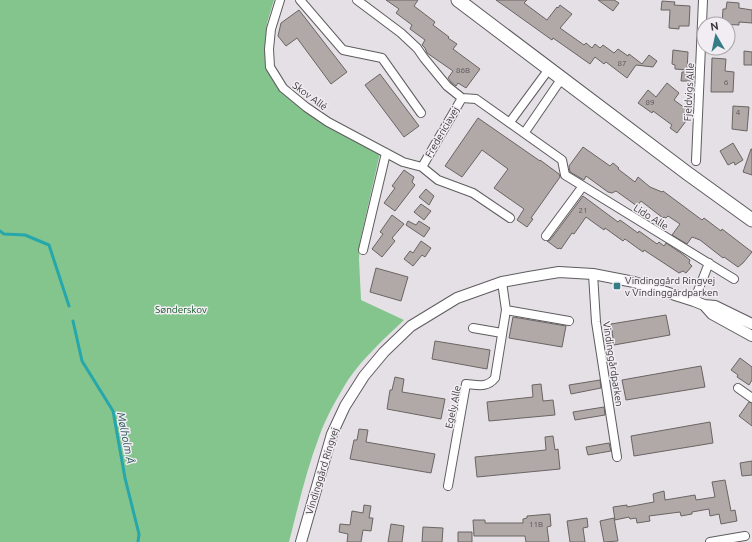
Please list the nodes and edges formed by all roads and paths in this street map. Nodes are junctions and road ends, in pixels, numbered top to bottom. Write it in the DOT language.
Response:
graph roads {
  1 [pos="280,0"];
  2 [pos="300,0"];
  3 [pos="357,0"];
  4 [pos="458,0"];
  5 [pos="703,0"];
  6 [pos="549,69"];
  7 [pos="562,78"];
  8 [pos="462,98"];
  9 [pos="421,113"];
  10 [pos="510,122"];
  11 [pos="525,132"];
  12 [pos="386,153"];
  13 [pos="696,161"];
  14 [pos="422,167"];
  15 [pos="566,175"];
  16 [pos="584,186"];
  17 [pos="510,218"];
  18 [pos="752,220"];
  19 [pos="546,236"];
  20 [pos="363,250"];
  21 [pos="709,263"];
  22 [pos="593,274"];
  23 [pos="734,279"];
  24 [pos="502,282"];
  25 [pos="694,301"];
  26 [pos="704,306"];
  27 [pos="506,310"];
  28 [pos="569,321"];
  29 [pos="752,324"];
  30 [pos="473,328"];
  31 [pos="502,333"];
  32 [pos="752,336"];
  33 [pos="738,388"];
  34 [pos="752,398"];
  35 [pos="617,457"];
  36 [pos="448,486"];
  37 [pos="745,536"];
  38 [pos="301,542"];
  39 [pos="710,542"];
  1 -- 12 [label="street, Skov Allé"];
  2 -- 9 [label="street"];
  3 -- 8 [label="street"];
  4 -- 6 [label="main road"];
  5 -- 13 [label="street, Fjeldvigs Alle"];
  6 -- 7 [label="main road"];
  6 -- 10 [label="street"];
  7 -- 11 [label="street"];
  7 -- 18 [label="main road"];
  8 -- 10 [label="street, Fredericiavej"];
  8 -- 14 [label="street, Fredericiavej"];
  10 -- 11 [label="street, Fredericiavej"];
  11 -- 15 [label="street, Fredericiavej"];
  12 -- 14 [label="street, Skov Allé"];
  12 -- 20 [label="street"];
  14 -- 17 [label="street, Fredericiavej"];
  15 -- 16 [label="street, Lido Alle"];
  16 -- 19 [label="street"];
  16 -- 21 [label="street, Lido Alle"];
  21 -- 23 [label="street, Lido Alle"];
  21 -- 25 [label="street"];
  22 -- 24 [label="street, Vindinggård Ringvej"];
  22 -- 25 [label="street, Vindinggård Ringvej"];
  22 -- 35 [label="street, Vindinggårdparken"];
  24 -- 27 [label="street, Egely Alle"];
  24 -- 38 [label="street, Vindinggård Ringvej"];
  25 -- 26 [label="street, Vindinggård Ringvej"];
  26 -- 29 [label="street, Vindinggård Ringvej"];
  26 -- 32 [label="street, Vindinggård Ringvej"];
  27 -- 28 [label="street"];
  27 -- 31 [label="street, Egely Alle"];
  30 -- 31 [label="street"];
  31 -- 36 [label="street, Egely Alle"];
  33 -- 34 [label="street"];
  37 -- 39 [label="street"];
}
